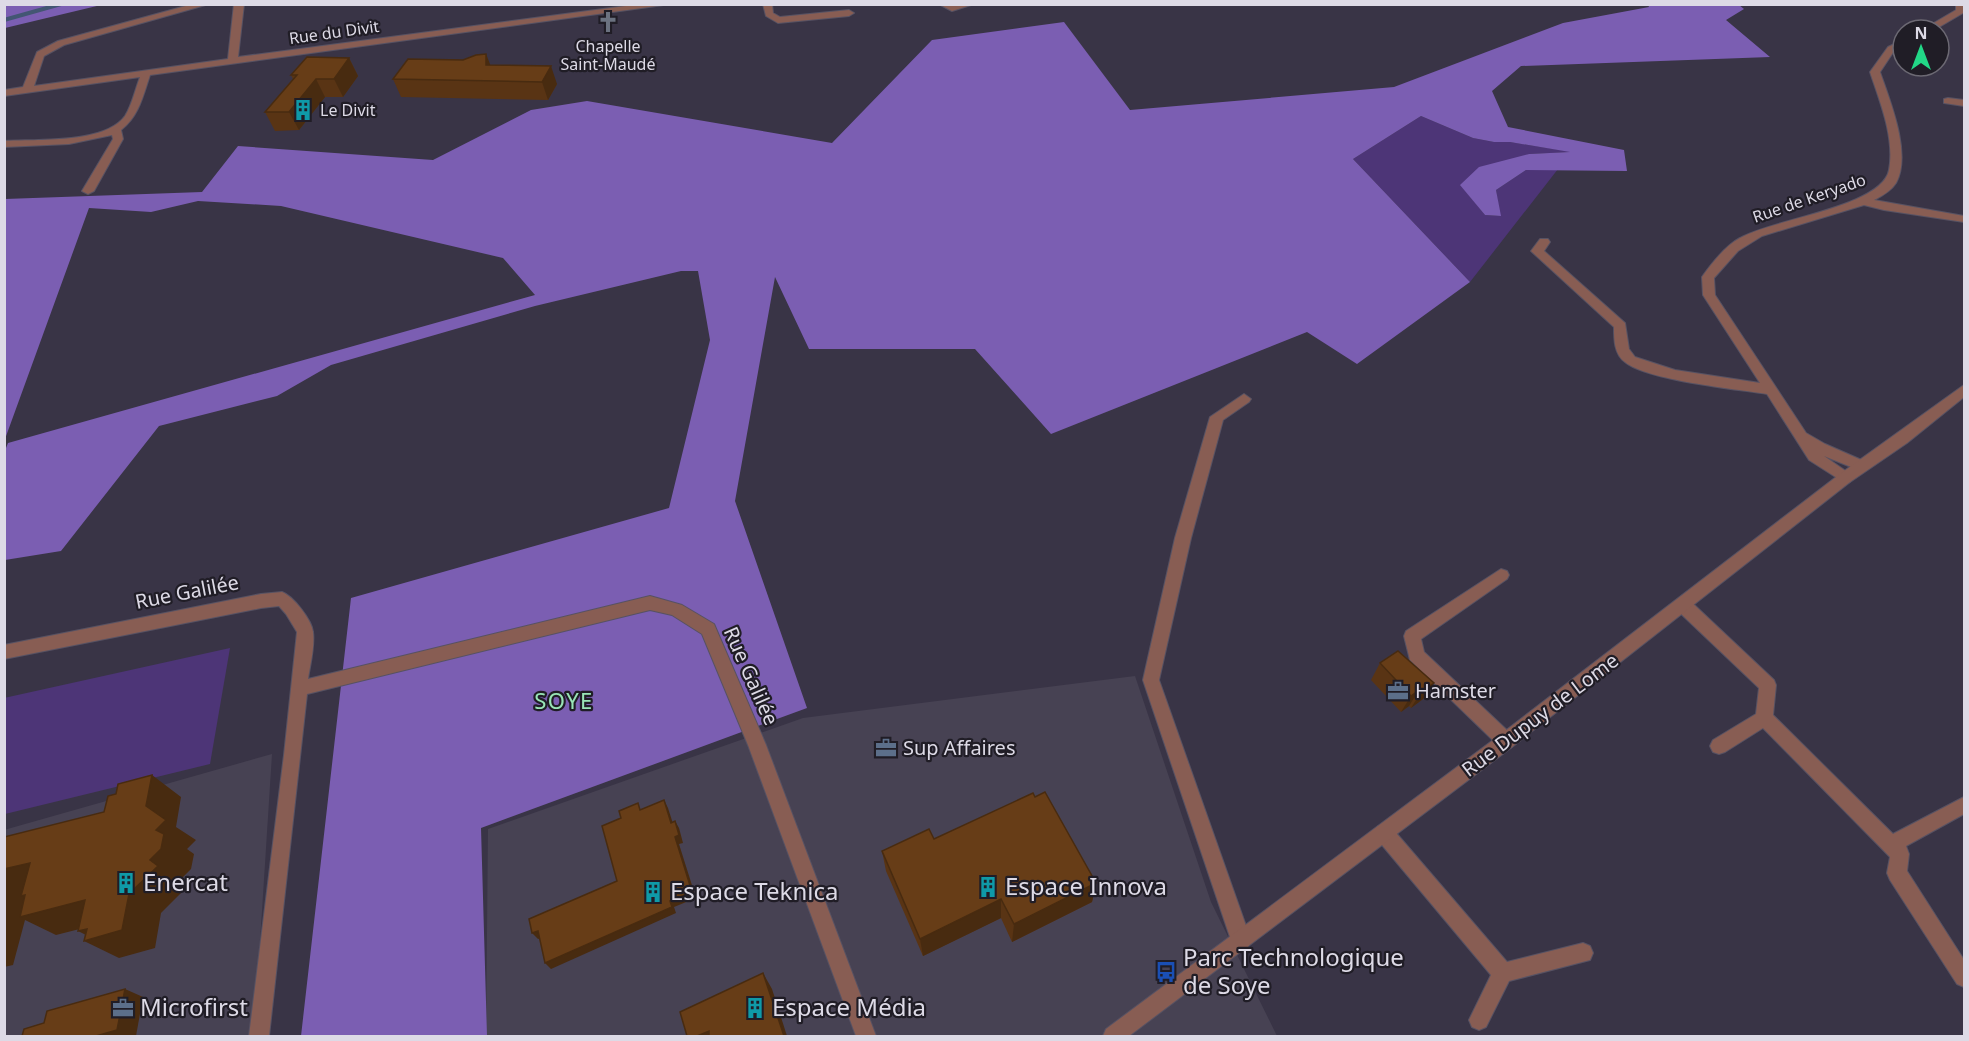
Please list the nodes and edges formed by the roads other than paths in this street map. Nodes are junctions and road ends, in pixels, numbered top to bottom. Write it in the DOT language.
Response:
graph roads {
  1 [pos="205,4"];
  2 [pos="239,4"];
  3 [pos="668,4"];
  4 [pos="767,4"];
  5 [pos="943,4"];
  6 [pos="970,4"];
  7 [pos="1961,4"];
  8 [pos="604,9"];
  9 [pos="849,13"];
  10 [pos="1948,18"];
  11 [pos="1891,49"];
  12 [pos="233,62"];
  13 [pos="146,74"];
  14 [pos="27,92"];
  15 [pos="4,93"];
  16 [pos="1948,101"];
  17 [pos="1965,103"];
  18 [pos="116,130"];
  19 [pos="4,144"];
  20 [pos="88,191"];
  21 [pos="1863,201"];
  22 [pos="1965,219"];
  23 [pos="1544,242"];
  24 [pos="1771,390"];
  25 [pos="1965,390"];
  26 [pos="1244,399"];
  27 [pos="1799,432"];
  28 [pos="1861,466"];
  29 [pos="1845,478"];
  30 [pos="1502,574"];
  31 [pos="1683,605"];
  32 [pos="4,652"];
  33 [pos="299,689"];
  34 [pos="1764,718"];
  35 [pos="1506,741"];
  36 [pos="1719,746"];
  37 [pos="1965,805"];
  38 [pos="1384,833"];
  39 [pos="1890,845"];
  40 [pos="1241,940"];
  41 [pos="1582,954"];
  42 [pos="1503,974"];
  43 [pos="1965,977"];
  44 [pos="1479,1020"];
  45 [pos="259,1036"];
  46 [pos="866,1036"];
  47 [pos="1113,1036"];
  1 -- 14 [label="street"];
  2 -- 12 [label="street"];
  3 -- 8 [label="street, Rue du Divit"];
  4 -- 9 [label="street"];
  5 -- 6 [label="street"];
  7 -- 10 [label="street"];
  8 -- 12 [label="street, Rue du Divit"];
  11 -- 21 [label="street, Rue de Keryado"];
  12 -- 13 [label="street, Rue du Divit"];
  13 -- 14 [label="street, Rue du Divit"];
  13 -- 18 [label="street"];
  14 -- 15 [label="street, Rue du Divit"];
  16 -- 17 [label="street"];
  18 -- 19 [label="street"];
  18 -- 20 [label="street"];
  21 -- 22 [label="street"];
  21 -- 24 [label="street, Rue de Keryado"];
  23 -- 24 [label="street"];
  24 -- 27 [label="street, Rue de Keryado"];
  25 -- 28 [label="street, Rue Dupuy de Lome"];
  26 -- 40 [label="street"];
  27 -- 28 [label="street, Rue de Keryado"];
  27 -- 29 [label="street, Rue de Keryado"];
  28 -- 29 [label="street, Rue Dupuy de Lome"];
  29 -- 31 [label="street, Rue Dupuy de Lome"];
  30 -- 35 [label="street"];
  31 -- 34 [label="street"];
  31 -- 35 [label="street, Rue Dupuy de Lome"];
  32 -- 33 [label="street, Rue Galilée"];
  33 -- 45 [label="street, Rue Galilée"];
  33 -- 46 [label="street, Rue Galilée"];
  34 -- 36 [label="street"];
  34 -- 39 [label="street"];
  35 -- 38 [label="street, Rue Dupuy de Lome"];
  37 -- 39 [label="street"];
  38 -- 40 [label="street, Rue Dupuy de Lome"];
  38 -- 42 [label="street"];
  39 -- 43 [label="street"];
  40 -- 47 [label="street, Rue Dupuy de Lome"];
  41 -- 42 [label="street"];
  42 -- 44 [label="street"];
}
